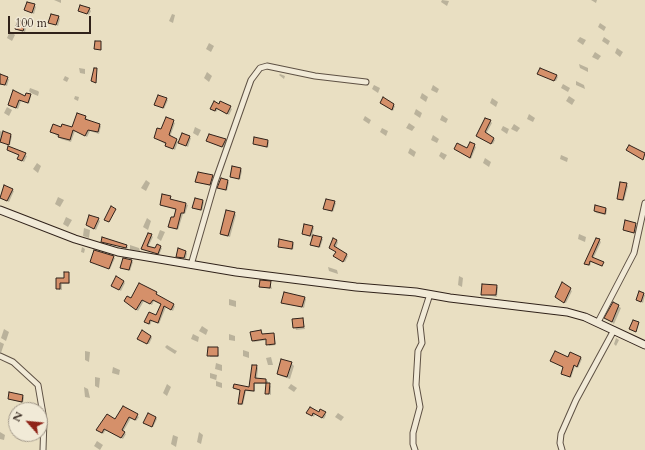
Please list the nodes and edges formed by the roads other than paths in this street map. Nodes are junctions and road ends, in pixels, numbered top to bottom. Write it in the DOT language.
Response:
graph roads {
  1 [pos="366,82"];
  2 [pos="645,204"];
  3 [pos="0,210"];
  4 [pos="191,266"];
  5 [pos="430,294"];
  6 [pos="598,322"];
  7 [pos="614,330"];
  8 [pos="645,345"];
  9 [pos="0,356"];
  10 [pos="42,450"];
  11 [pos="415,450"];
  12 [pos="562,450"];
  1 -- 4 [label="street"];
  2 -- 6 [label="street"];
  3 -- 4 [label="street"];
  4 -- 5 [label="street"];
  5 -- 6 [label="street"];
  5 -- 11 [label="street"];
  6 -- 7 [label="street"];
  7 -- 8 [label="street"];
  7 -- 12 [label="street"];
  9 -- 10 [label="street"];
}
